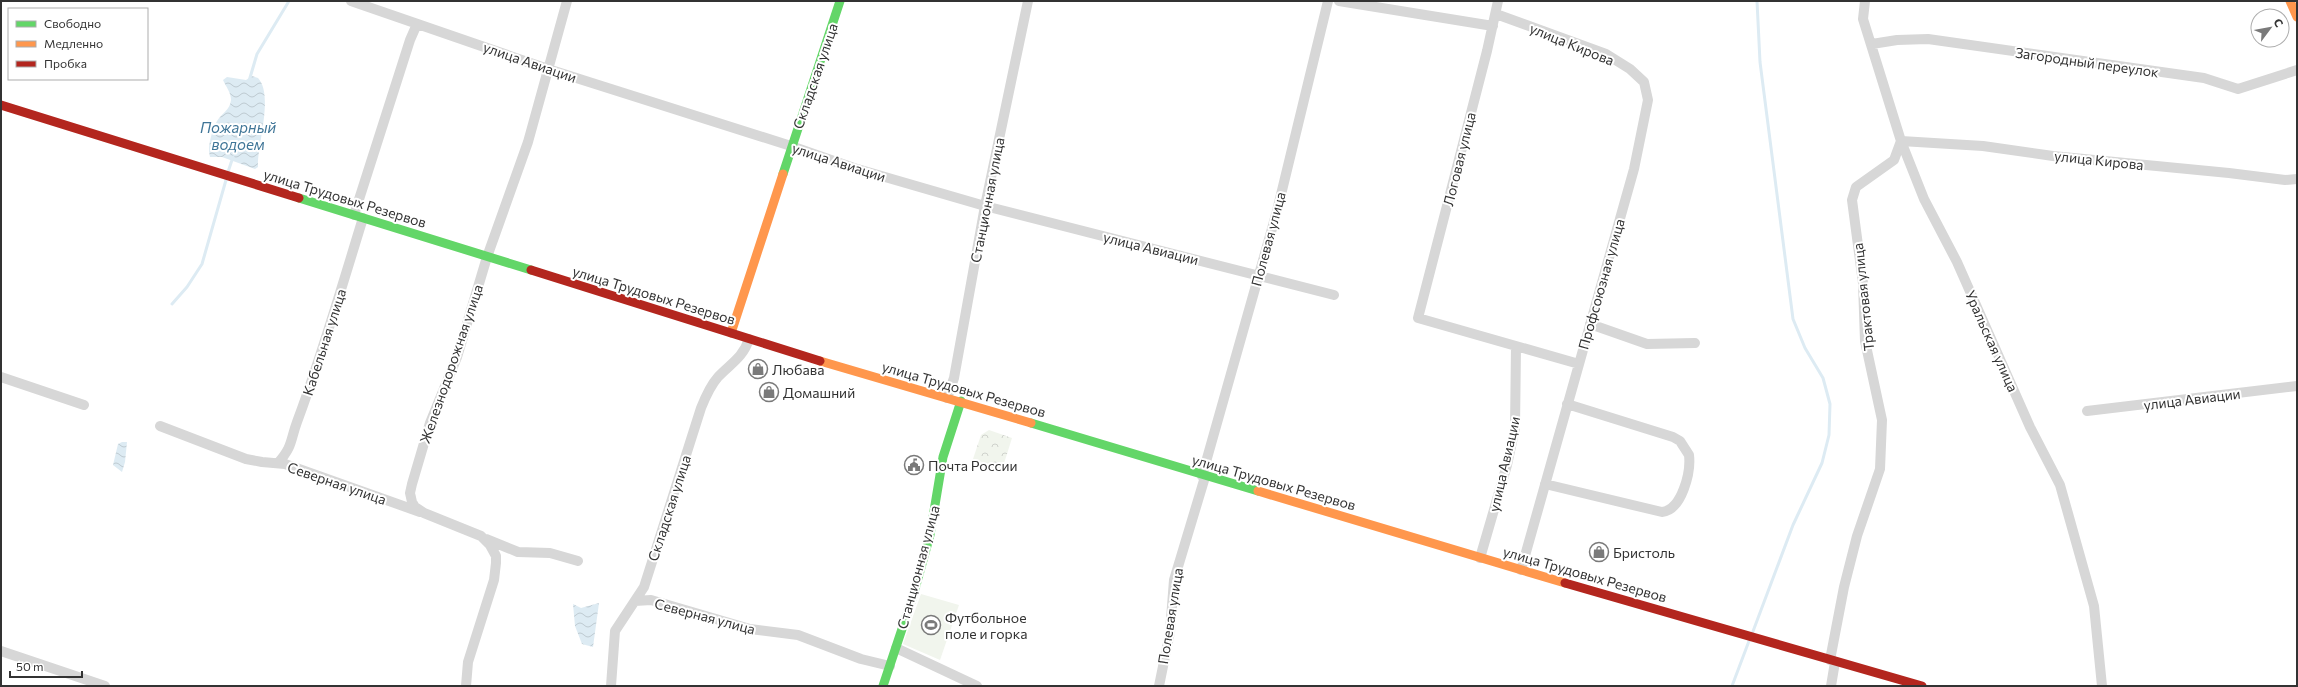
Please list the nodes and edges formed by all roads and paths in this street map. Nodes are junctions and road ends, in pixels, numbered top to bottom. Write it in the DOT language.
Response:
graph roads {
  1 [pos="351,1"];
  2 [pos="567,1"];
  3 [pos="840,1"];
  4 [pos="1028,1"];
  5 [pos="1328,1"];
  6 [pos="1340,1"];
  7 [pos="1498,1"];
  8 [pos="1865,1"];
  9 [pos="2290,1"];
  10 [pos="1496,14"];
  11 [pos="2297,17"];
  12 [pos="417,24"];
  13 [pos="1493,26"];
  14 [pos="1872,44"];
  15 [pos="548,69"];
  16 [pos="2297,70"];
  17 [pos="1644,82"];
  18 [pos="1,105"];
  19 [pos="1901,140"];
  20 [pos="792,146"];
  21 [pos="2297,179"];
  22 [pos="985,206"];
  23 [pos="359,217"];
  24 [pos="488,257"];
  25 [pos="1259,276"];
  26 [pos="1334,295"];
  27 [pos="1590,324"];
  28 [pos="731,334"];
  29 [pos="749,339"];
  30 [pos="1695,343"];
  31 [pos="1516,346"];
  32 [pos="1578,364"];
  33 [pos="1,377"];
  34 [pos="2297,386"];
  35 [pos="947,398"];
  36 [pos="961,401"];
  37 [pos="1567,404"];
  38 [pos="84,405"];
  39 [pos="2087,411"];
  40 [pos="160,426"];
  41 [pos="278,463"];
  42 [pos="1204,476"];
  43 [pos="1545,484"];
  44 [pos="424,513"];
  45 [pos="481,536"];
  46 [pos="1480,558"];
  47 [pos="578,561"];
  48 [pos="1521,570"];
  49 [pos="635,601"];
  50 [pos="896,648"];
  51 [pos="1,651"];
  52 [pos="1832,661"];
  53 [pos="890,666"];
  54 [pos="105,686"];
  55 [pos="466,686"];
  56 [pos="611,686"];
  57 [pos="884,686"];
  58 [pos="977,686"];
  59 [pos="1159,686"];
  60 [pos="1831,686"];
  61 [pos="1922,686"];
  62 [pos="2102,686"];
  1 -- 12 [label="street, улица Авиации"];
  2 -- 15 [label="street, Железнодорожная улица"];
  3 -- 20 [label="main road, Складская улица"];
  4 -- 22 [label="street, Станционная улица"];
  5 -- 25 [label="street, Полевая улица"];
  6 -- 13 [label="street"];
  7 -- 10 [label="street, Логовая улица"];
  8 -- 14 [label="street, Уральская улица"];
  9 -- 11 [label="main road"];
  10 -- 13 [label="street, Логовая улица"];
  10 -- 17 [label="street, улица Кирова"];
  12 -- 15 [label="street, улица Авиации"];
  12 -- 23 [label="street, Кабельная улица"];
  13 -- 31 [label="street, Логовая улица"];
  14 -- 16 [label="street, Загородный переулок"];
  14 -- 19 [label="street, Уральская улица"];
  15 -- 20 [label="street, улица Авиации"];
  15 -- 24 [label="street, Железнодорожная улица"];
  17 -- 27 [label="street, Профсоюзная улица"];
  18 -- 23 [label="main road, улица Трудовых Резервов"];
  19 -- 21 [label="street, улица Кирова"];
  19 -- 52 [label="street, Трактовая улица"];
  19 -- 62 [label="street, Уральская улица"];
  20 -- 22 [label="street, улица Авиации"];
  20 -- 28 [label="main road, Складская улица"];
  22 -- 25 [label="street, улица Авиации"];
  22 -- 35 [label="street, Станционная улица"];
  23 -- 24 [label="main road, улица Трудовых Резервов"];
  23 -- 41 [label="street, Кабельная улица"];
  24 -- 28 [label="main road, улица Трудовых Резервов"];
  24 -- 44 [label="street, Железнодорожная улица"];
  25 -- 26 [label="street, улица Авиации"];
  25 -- 42 [label="street, Полевая улица"];
  27 -- 30 [label="street"];
  27 -- 32 [label="street, Профсоюзная улица"];
  28 -- 29 [label="main road, улица Трудовых Резервов"];
  29 -- 35 [label="main road, улица Трудовых Резервов"];
  29 -- 49 [label="street, Складская улица"];
  31 -- 32 [label="street"];
  31 -- 46 [label="street, улица Авиации"];
  32 -- 37 [label="street, Профсоюзная улица"];
  33 -- 38 [label="street"];
  34 -- 39 [label="street, улица Авиации"];
  35 -- 36 [label="main road, улица Трудовых Резервов"];
  36 -- 42 [label="main road, улица Трудовых Резервов"];
  36 -- 50 [label="main road, Станционная улица"];
  37 -- 43 [label="street, Профсоюзная улица"];
  37 -- 43 [label="street"];
  40 -- 41 [label="street, Северная улица"];
  41 -- 44 [label="street, Северная улица"];
  42 -- 46 [label="main road, улица Трудовых Резервов"];
  42 -- 59 [label="street, Полевая улица"];
  43 -- 48 [label="street, Профсоюзная улица"];
  44 -- 45 [label="street, Железнодорожная улица"];
  45 -- 47 [label="street"];
  45 -- 55 [label="street, Железнодорожная улица"];
  46 -- 48 [label="main road, улица Трудовых Резервов"];
  48 -- 52 [label="main road, улица Трудовых Резервов"];
  49 -- 53 [label="street, Северная улица"];
  49 -- 56 [label="street, Складская улица"];
  50 -- 53 [label="main road, Станционная улица"];
  50 -- 58 [label="street"];
  51 -- 54 [label="street"];
  52 -- 60 [label="street, Трактовая улица"];
  52 -- 61 [label="main road, улица Трудовых Резервов"];
  53 -- 57 [label="main road, Станционная улица"];
}
